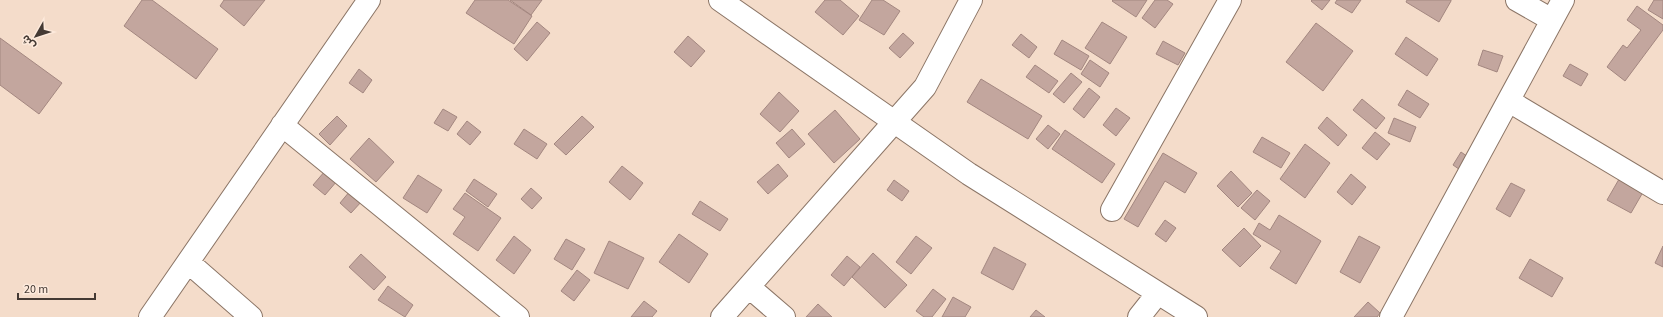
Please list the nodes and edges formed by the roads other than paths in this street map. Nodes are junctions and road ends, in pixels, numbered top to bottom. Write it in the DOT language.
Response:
graph roads {
  1 [pos="369,0"];
  2 [pos="720,0"];
  3 [pos="971,0"];
  4 [pos="1230,0"];
  5 [pos="1517,0"];
  6 [pos="1563,0"];
  7 [pos="1552,20"];
  8 [pos="1509,101"];
  9 [pos="894,122"];
  10 [pos="282,125"];
  11 [pos="1663,193"];
  12 [pos="1112,210"];
  13 [pos="188,262"];
  14 [pos="749,287"];
  15 [pos="1158,293"];
  16 [pos="150,317"];
  17 [pos="251,317"];
  18 [pos="518,317"];
  19 [pos="722,317"];
  20 [pos="784,317"];
  21 [pos="1138,317"];
  22 [pos="1196,317"];
  23 [pos="1391,317"];
  1 -- 10 [label="street"];
  2 -- 9 [label="street"];
  3 -- 9 [label="street"];
  4 -- 12 [label="street"];
  5 -- 7 [label="street"];
  6 -- 7 [label="street"];
  7 -- 8 [label="street"];
  8 -- 11 [label="street"];
  8 -- 23 [label="street"];
  9 -- 14 [label="street"];
  9 -- 15 [label="street"];
  10 -- 13 [label="street"];
  10 -- 18 [label="street"];
  13 -- 16 [label="street"];
  13 -- 17 [label="street"];
  14 -- 19 [label="street"];
  14 -- 20 [label="street"];
  15 -- 21 [label="street"];
  15 -- 22 [label="street"];
}
